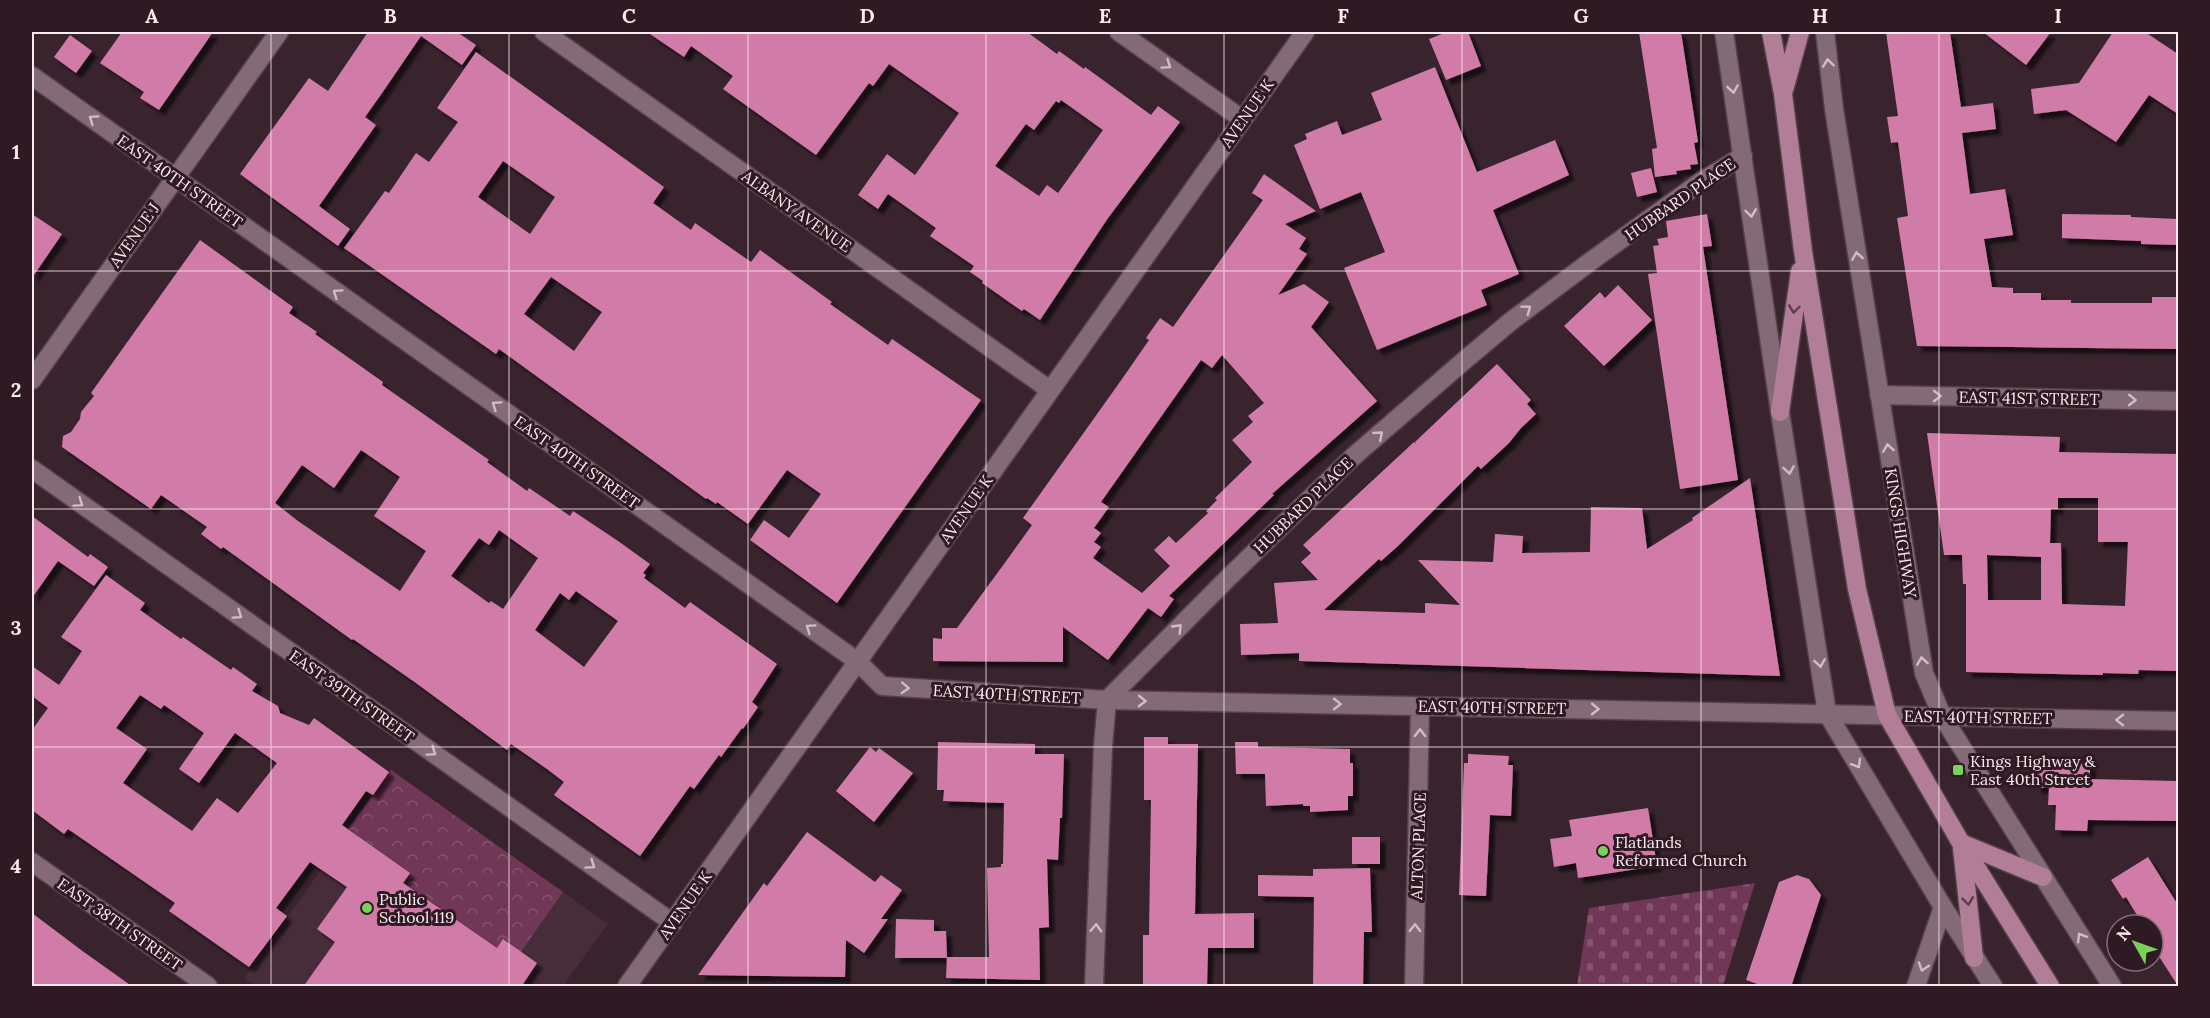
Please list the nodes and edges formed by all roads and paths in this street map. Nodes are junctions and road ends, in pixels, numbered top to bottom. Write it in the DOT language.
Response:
graph roads {
  1 [pos="279,32"];
  2 [pos="544,32"];
  3 [pos="1119,32"];
  4 [pos="1305,32"];
  5 [pos="1724,32"];
  6 [pos="1771,32"];
  7 [pos="1800,32"];
  8 [pos="1825,32"];
  9 [pos="32,76"];
  10 [pos="1782,94"];
  11 [pos="1242,119"];
  12 [pos="1743,156"];
  13 [pos="175,177"];
  14 [pos="1803,251"];
  15 [pos="32,380"];
  16 [pos="1050,390"];
  17 [pos="1879,395"];
  18 [pos="2178,401"];
  19 [pos="1780,412"];
  20 [pos="32,469"];
  21 [pos="858,661"];
  22 [pos="1107,700"];
  23 [pos="1420,706"];
  24 [pos="1827,713"];
  25 [pos="1887,715"];
  26 [pos="1942,716"];
  27 [pos="2178,721"];
  28 [pos="1961,843"];
  29 [pos="32,862"];
  30 [pos="2043,877"];
  31 [pos="1943,908"];
  32 [pos="673,923"];
  33 [pos="1974,958"];
  34 [pos="208,987"];
  35 [pos="627,987"];
  36 [pos="1094,987"];
  37 [pos="1414,987"];
  38 [pos="1916,987"];
  39 [pos="1992,987"];
  40 [pos="2050,987"];
  41 [pos="2112,987"];
  1 -- 13 [label="street, AVENUE J"];
  2 -- 16 [label="street, ALBANY AVENUE"];
  3 -- 11 [label="street, one-way"];
  4 -- 11 [label="street, AVENUE K"];
  5 -- 12 [label="street, one-way"];
  6 -- 10 [label="main road"];
  7 -- 10 [label="main road"];
  17 -- 8 [label="street, KINGS HIGHWAY, one-way"];
  13 -- 9 [label="street, EAST 40TH STREET, one-way"];
  10 -- 14 [label="main road"];
  11 -- 16 [label="street, AVENUE K"];
  12 -- 19 [label="street, one-way"];
  22 -- 12 [label="street, HUBBARD PLACE, one-way"];
  13 -- 15 [label="street, AVENUE J"];
  21 -- 13 [label="street, EAST 40TH STREET, one-way"];
  14 -- 19 [label="main road, one-way"];
  14 -- 25 [label="main road"];
  16 -- 21 [label="street, AVENUE K"];
  17 -- 18 [label="street, EAST 41ST STREET, one-way"];
  26 -- 17 [label="street, KINGS HIGHWAY, one-way"];
  19 -- 24 [label="street, one-way"];
  20 -- 32 [label="street, EAST 39TH STREET, one-way"];
  21 -- 22 [label="street, EAST 40TH STREET, one-way"];
  21 -- 32 [label="street, AVENUE K"];
  22 -- 23 [label="street, EAST 40TH STREET, one-way"];
  36 -- 22 [label="street, one-way"];
  23 -- 24 [label="street, EAST 40TH STREET, one-way"];
  37 -- 23 [label="street, ALTON PLACE, one-way"];
  24 -- 25 [label="street, EAST 40TH STREET"];
  24 -- 31 [label="street, one-way"];
  25 -- 26 [label="street, EAST 40TH STREET"];
  25 -- 28 [label="main road"];
  27 -- 26 [label="street, EAST 40TH STREET, one-way"];
  26 -- 30 [label="street, KINGS HIGHWAY"];
  28 -- 30 [label="main road"];
  28 -- 33 [label="main road, one-way"];
  28 -- 40 [label="main road"];
  29 -- 34 [label="street, EAST 38TH STREET"];
  41 -- 30 [label="street, KINGS HIGHWAY, one-way"];
  31 -- 33 [label="street"];
  31 -- 38 [label="street, one-way"];
  32 -- 35 [label="street, AVENUE K"];
  33 -- 39 [label="street"];
}
